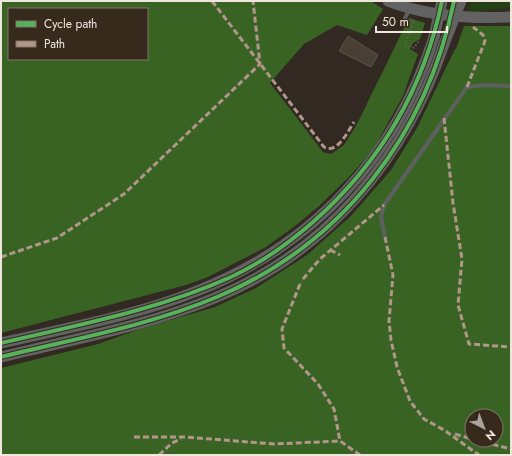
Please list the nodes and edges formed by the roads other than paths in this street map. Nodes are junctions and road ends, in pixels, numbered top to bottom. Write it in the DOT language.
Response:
graph roads {
  1 [pos="388,1"];
  2 [pos="442,1"];
  3 [pos="454,1"];
  4 [pos="461,1"];
  5 [pos="411,12"];
  6 [pos="511,17"];
  7 [pos="404,21"];
  8 [pos="444,44"];
  9 [pos="511,86"];
  10 [pos="386,237"];
  11 [pos="1,343"];
  12 [pos="1,356"];
  1 -- 5 [label="main road"];
  2 -- 11 [label="main road, bridge"];
  3 -- 8 [label="main road, bridge"];
  4 -- 8 [label="main road, bridge"];
  5 -- 6 [label="main road"];
  5 -- 7 [label="lane"];
  8 -- 12 [label="main road"];
  9 -- 10 [label="lane"];
}
